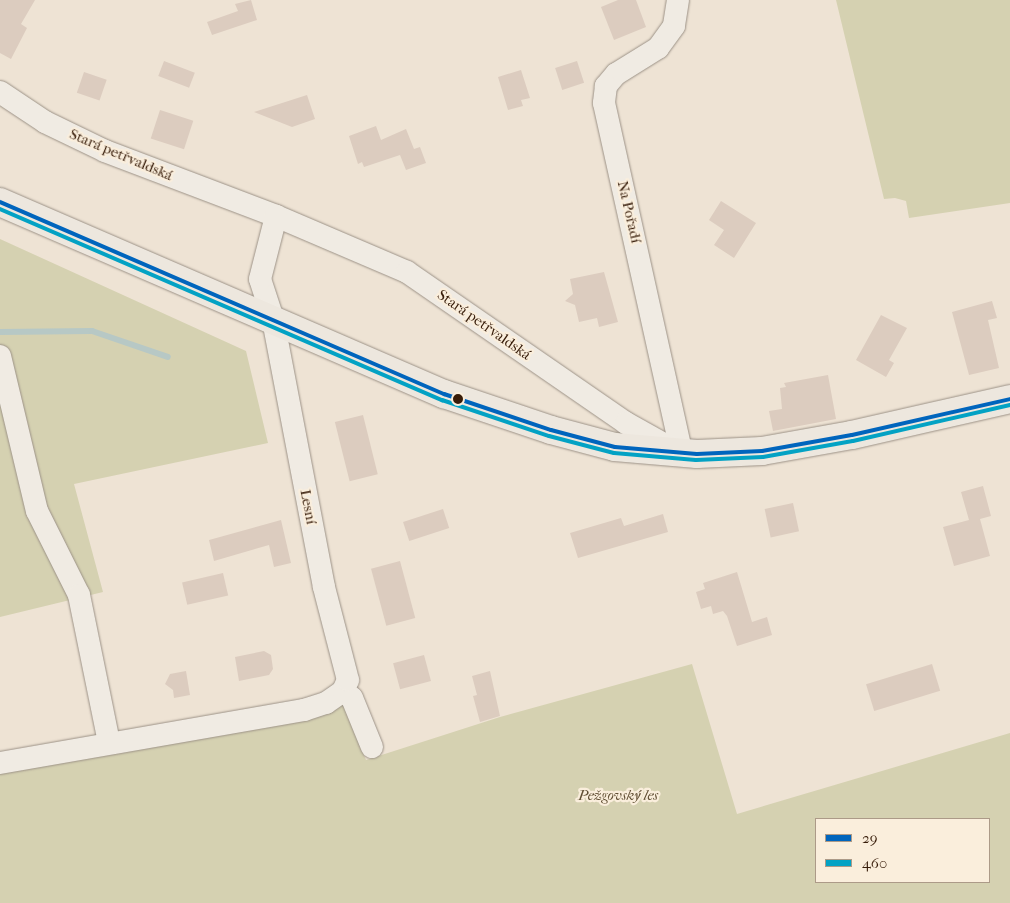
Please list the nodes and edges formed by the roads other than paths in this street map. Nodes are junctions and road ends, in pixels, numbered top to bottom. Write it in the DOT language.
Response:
graph roads {
  1 [pos="678,0"];
  2 [pos="0,92"];
  3 [pos="0,202"];
  4 [pos="276,216"];
  5 [pos="273,319"];
  6 [pos="0,356"];
  7 [pos="1010,399"];
  8 [pos="682,454"];
  9 [pos="343,692"];
  10 [pos="109,743"];
  11 [pos="372,747"];
  12 [pos="0,763"];
  1 -- 8 [label="street, Na Pořadí"];
  2 -- 4 [label="street, Stará petřvaldská"];
  3 -- 5 [label="main road"];
  4 -- 5 [label="street"];
  4 -- 8 [label="street, Stará petřvaldská"];
  5 -- 8 [label="main road"];
  5 -- 9 [label="street, Lesní"];
  6 -- 10 [label="street"];
  7 -- 8 [label="main road"];
  9 -- 10 [label="street"];
  9 -- 11 [label="street"];
  10 -- 12 [label="street"];
}
